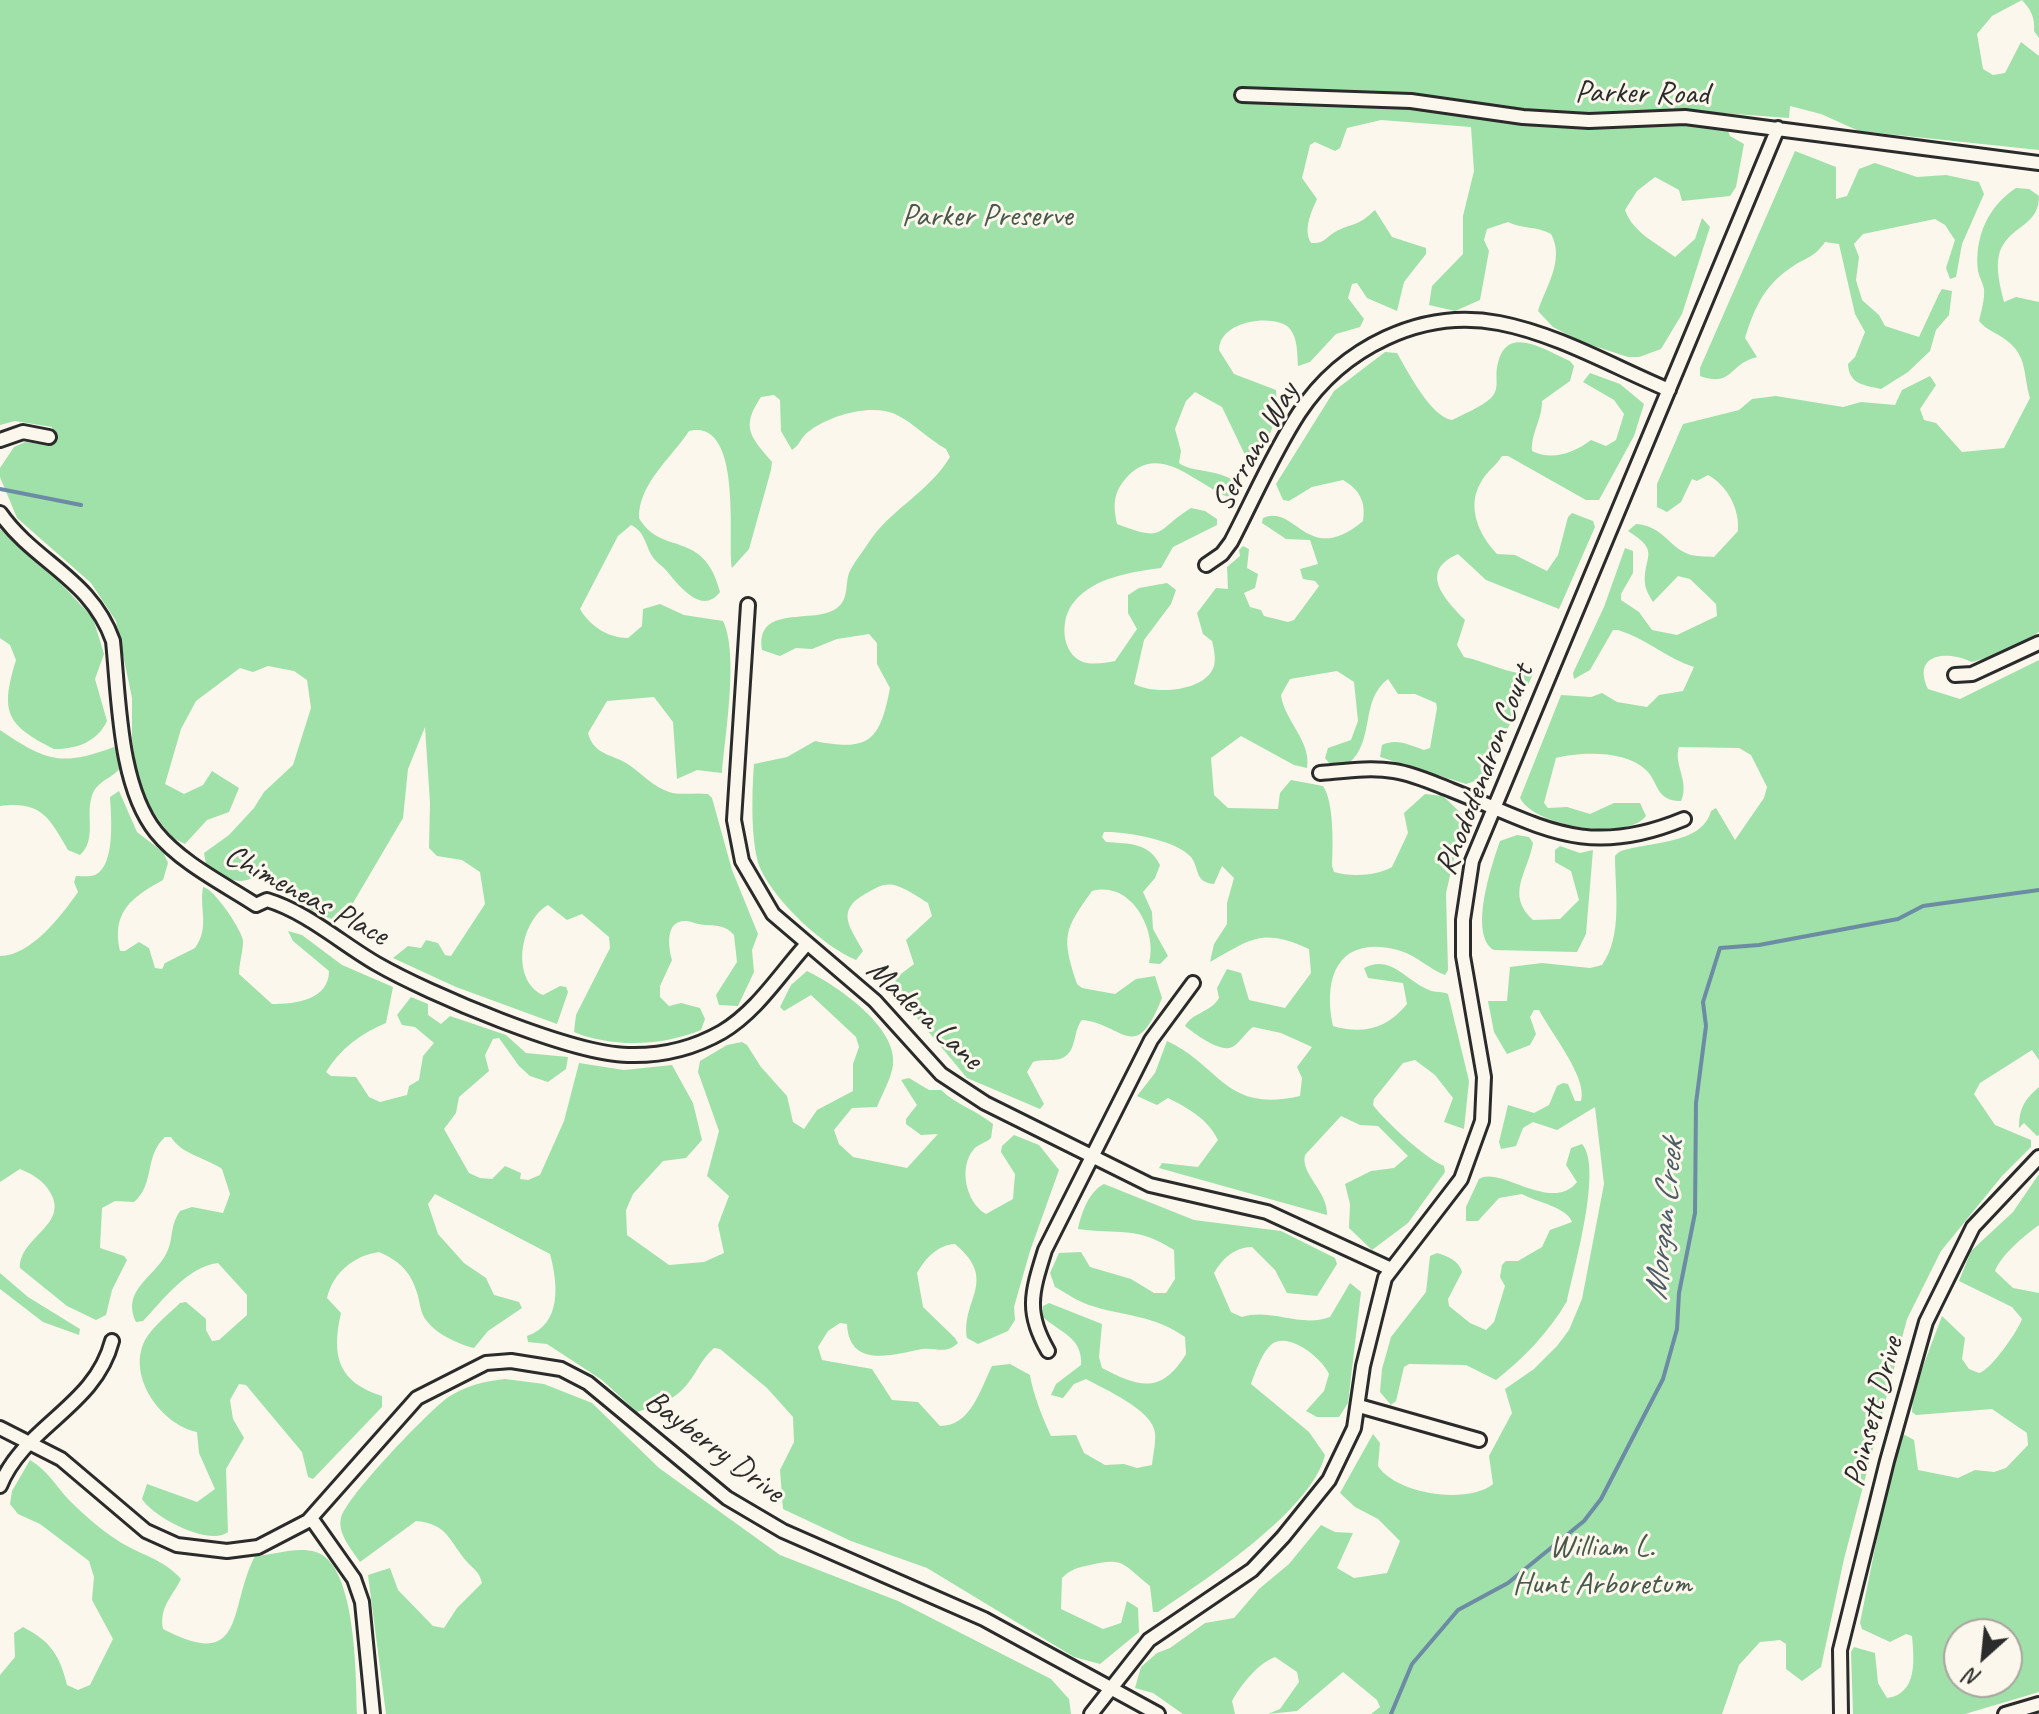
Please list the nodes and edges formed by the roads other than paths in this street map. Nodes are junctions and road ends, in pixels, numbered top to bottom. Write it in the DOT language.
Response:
graph roads {
  1 [pos="1242,95"];
  2 [pos="1778,128"];
  3 [pos="2039,163"];
  4 [pos="1669,390"];
  5 [pos="49,437"];
  6 [pos="0,440"];
  7 [pos="0,513"];
  8 [pos="1206,565"];
  9 [pos="748,605"];
  10 [pos="2039,643"];
  11 [pos="1955,675"];
  12 [pos="1320,773"];
  13 [pos="1493,807"];
  14 [pos="1684,819"];
  15 [pos="806,945"];
  16 [pos="1193,983"];
  17 [pos="1092,1157"];
  18 [pos="2039,1157"];
  19 [pos="1391,1269"];
  20 [pos="112,1341"];
  21 [pos="1048,1351"];
  22 [pos="1359,1406"];
  23 [pos="0,1428"];
  24 [pos="1479,1440"];
  25 [pos="30,1442"];
  26 [pos="0,1486"];
  27 [pos="311,1518"];
  28 [pos="1108,1688"];
  29 [pos="2039,1704"];
  30 [pos="373,1714"];
  31 [pos="1091,1714"];
  32 [pos="1158,1714"];
  33 [pos="1841,1714"];
  34 [pos="2005,1714"];
  1 -- 2 [label="street, Parker Road"];
  2 -- 3 [label="street, Parker Road"];
  2 -- 4 [label="street, Rhododendron Court"];
  4 -- 8 [label="street, Serrano Way"];
  4 -- 13 [label="street, Rhododendron Court"];
  5 -- 6 [label="street"];
  7 -- 15 [label="street, Chimeneas Place"];
  9 -- 15 [label="street, Madera Lane"];
  10 -- 11 [label="street"];
  12 -- 13 [label="street"];
  13 -- 14 [label="street"];
  13 -- 19 [label="street, Rhododendron Court"];
  15 -- 17 [label="street, Madera Lane"];
  16 -- 17 [label="street"];
  17 -- 19 [label="street, Madera Lane"];
  17 -- 21 [label="street"];
  18 -- 33 [label="street, Poinsett Drive"];
  19 -- 22 [label="street, Rhododendron Court"];
  20 -- 25 [label="street"];
  22 -- 24 [label="street"];
  22 -- 28 [label="street, Rhododendron Court"];
  23 -- 25 [label="street"];
  25 -- 26 [label="street"];
  25 -- 27 [label="street"];
  27 -- 28 [label="street, Bayberry Drive"];
  27 -- 30 [label="street"];
  28 -- 31 [label="street, Rhododendron Court"];
  28 -- 32 [label="street, Bayberry Drive"];
  29 -- 34 [label="street"];
}
